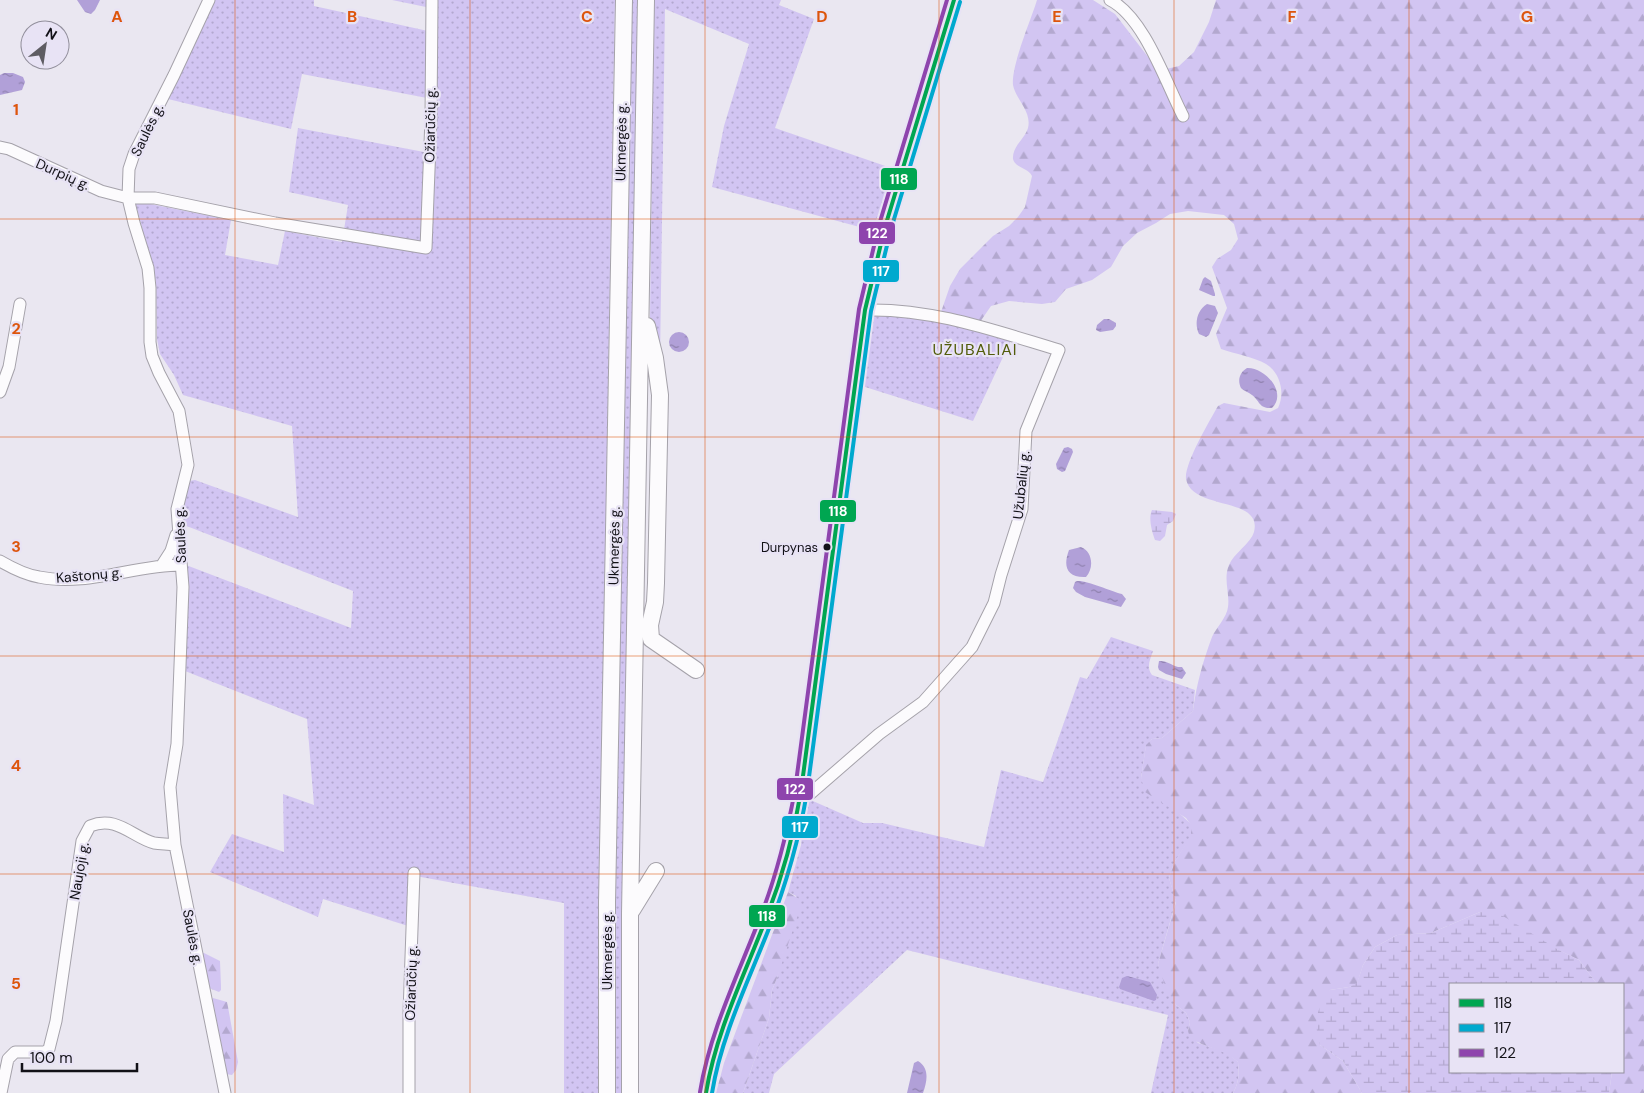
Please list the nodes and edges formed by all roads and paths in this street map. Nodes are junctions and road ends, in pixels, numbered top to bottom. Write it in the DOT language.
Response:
graph roads {
  1 [pos="209,0"];
  2 [pos="624,0"];
  3 [pos="646,0"];
  4 [pos="954,0"];
  5 [pos="1110,0"];
  6 [pos="432,1"];
  7 [pos="1183,116"];
  8 [pos="0,147"];
  9 [pos="128,198"];
  10 [pos="426,248"];
  11 [pos="642,271"];
  12 [pos="20,304"];
  13 [pos="865,310"];
  14 [pos="0,392"];
  15 [pos="178,528"];
  16 [pos="0,562"];
  17 [pos="162,565"];
  18 [pos="181,565"];
  19 [pos="696,670"];
  20 [pos="801,791"];
  21 [pos="175,845"];
  22 [pos="656,871"];
  23 [pos="414,873"];
  24 [pos="630,914"];
  25 [pos="1,1093"];
  26 [pos="225,1093"];
  27 [pos="409,1093"];
  28 [pos="607,1093"];
  29 [pos="630,1093"];
  30 [pos="706,1093"];
  1 -- 9 [label="street, Saulės g."];
  2 -- 28 [label="highway, Ukmergės g."];
  3 -- 11 [label="highway, Ukmergės g."];
  4 -- 13 [label="main road"];
  5 -- 7 [label="street"];
  6 -- 10 [label="street, Ožiarūčių g."];
  8 -- 9 [label="street, Durpių g."];
  9 -- 10 [label="street, Durpių g."];
  9 -- 15 [label="street, Saulės g."];
  11 -- 19 [label="highway"];
  11 -- 24 [label="highway, Ukmergės g."];
  12 -- 14 [label="street"];
  13 -- 20 [label="main road"];
  13 -- 20 [label="street, Užubalių g."];
  15 -- 17 [label="street"];
  15 -- 18 [label="street, Saulės g."];
  16 -- 17 [label="street, Kaštonų g."];
  17 -- 18 [label="street, Kaštonų g."];
  18 -- 21 [label="street, Saulės g."];
  20 -- 30 [label="main road"];
  21 -- 25 [label="street, Naujoji g."];
  21 -- 26 [label="street, Saulės g."];
  22 -- 24 [label="highway"];
  23 -- 27 [label="street, Ožiarūčių g."];
  24 -- 29 [label="highway, Ukmergės g."];
}
